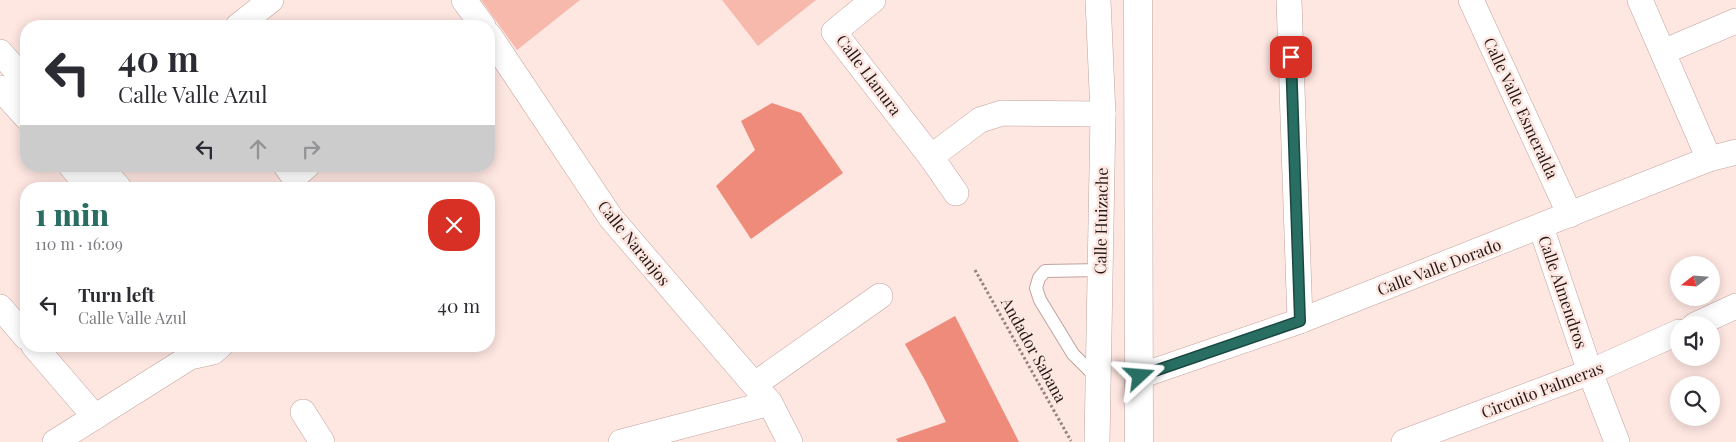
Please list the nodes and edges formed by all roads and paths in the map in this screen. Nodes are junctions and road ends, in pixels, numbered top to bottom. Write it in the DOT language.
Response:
graph roads {
  1 [pos="271,0"];
  2 [pos="464,0"];
  3 [pos="873,0"];
  4 [pos="1098,0"];
  5 [pos="1138,0"];
  6 [pos="1289,0"];
  7 [pos="1471,0"];
  8 [pos="1640,0"];
  9 [pos="246,20"];
  10 [pos="477,20"];
  11 [pos="1736,21"];
  12 [pos="495,48"];
  13 [pos="0,52"];
  14 [pos="1663,52"];
  15 [pos="20,75"];
  16 [pos="0,88"];
  17 [pos="20,110"];
  18 [pos="1103,114"];
  19 [pos="1736,152"];
  20 [pos="931,157"];
  21 [pos="1709,159"];
  22 [pos="76,172"];
  23 [pos="105,172"];
  24 [pos="85,182"];
  25 [pos="114,182"];
  26 [pos="956,193"];
  27 [pos="1570,215"];
  28 [pos="1541,227"];
  29 [pos="975,270"];
  30 [pos="1100,270"];
  31 [pos="880,296"];
  32 [pos="1736,306"];
  33 [pos="0,307"];
  34 [pos="1714,316"];
  35 [pos="1300,321"];
  36 [pos="20,330"];
  37 [pos="1670,336"];
  38 [pos="39,352"];
  39 [pos="193,352"];
  40 [pos="213,352"];
  41 [pos="1590,372"];
  42 [pos="1140,376"];
  43 [pos="1098,379"];
  44 [pos="762,394"];
  45 [pos="303,412"];
  46 [pos="95,417"];
  47 [pos="55,442"];
  48 [pos="322,442"];
  49 [pos="620,442"];
  50 [pos="790,442"];
  51 [pos="1071,442"];
  52 [pos="1097,442"];
  53 [pos="1139,442"];
  54 [pos="1404,442"];
  55 [pos="1616,442"];
  1 -- 9 [label="street"];
  2 -- 10 [label="street, Calle Naranjos"];
  3 -- 20 [label="street, Calle Llanura"];
  4 -- 18 [label="street, Calle Huizache"];
  5 -- 42 [label="main road"];
  6 -- 35 [label="street"];
  7 -- 27 [label="street, Calle Valle Esmeralda"];
  8 -- 14 [label="street"];
  11 -- 14 [label="street"];
  12 -- 44 [label="street, Calle Naranjos"];
  13 -- 15 [label="street"];
  14 -- 21 [label="street"];
  16 -- 17 [label="street"];
  18 -- 20 [label="street"];
  18 -- 30 [label="street, Calle Huizache"];
  19 -- 21 [label="street, Calle Valle Dorado"];
  20 -- 26 [label="street"];
  21 -- 27 [label="street, Calle Valle Dorado"];
  22 -- 24 [label="street"];
  23 -- 25 [label="street"];
  27 -- 28 [label="street, Calle Valle Dorado"];
  28 -- 35 [label="street, Calle Valle Dorado"];
  28 -- 41 [label="street, Calle Almendros"];
  29 -- 51 [label="path, Andador Sabana"];
  30 -- 43 [label="street, Calle Huizache"];
  30 -- 43 [label="lane"];
  31 -- 44 [label="street"];
  32 -- 34 [label="street"];
  33 -- 36 [label="street"];
  35 -- 42 [label="street, Calle Valle Dorado"];
  37 -- 41 [label="street, Circuito Palmeras"];
  38 -- 46 [label="street"];
  39 -- 40 [label="street"];
  39 -- 46 [label="street"];
  41 -- 54 [label="street, Circuito Palmeras"];
  41 -- 55 [label="street, Calle Almendros"];
  42 -- 53 [label="main road"];
  43 -- 52 [label="street, Calle Huizache"];
  44 -- 49 [label="street"];
  44 -- 50 [label="street, Calle Naranjos"];
  45 -- 48 [label="street"];
  46 -- 47 [label="street"];
}
